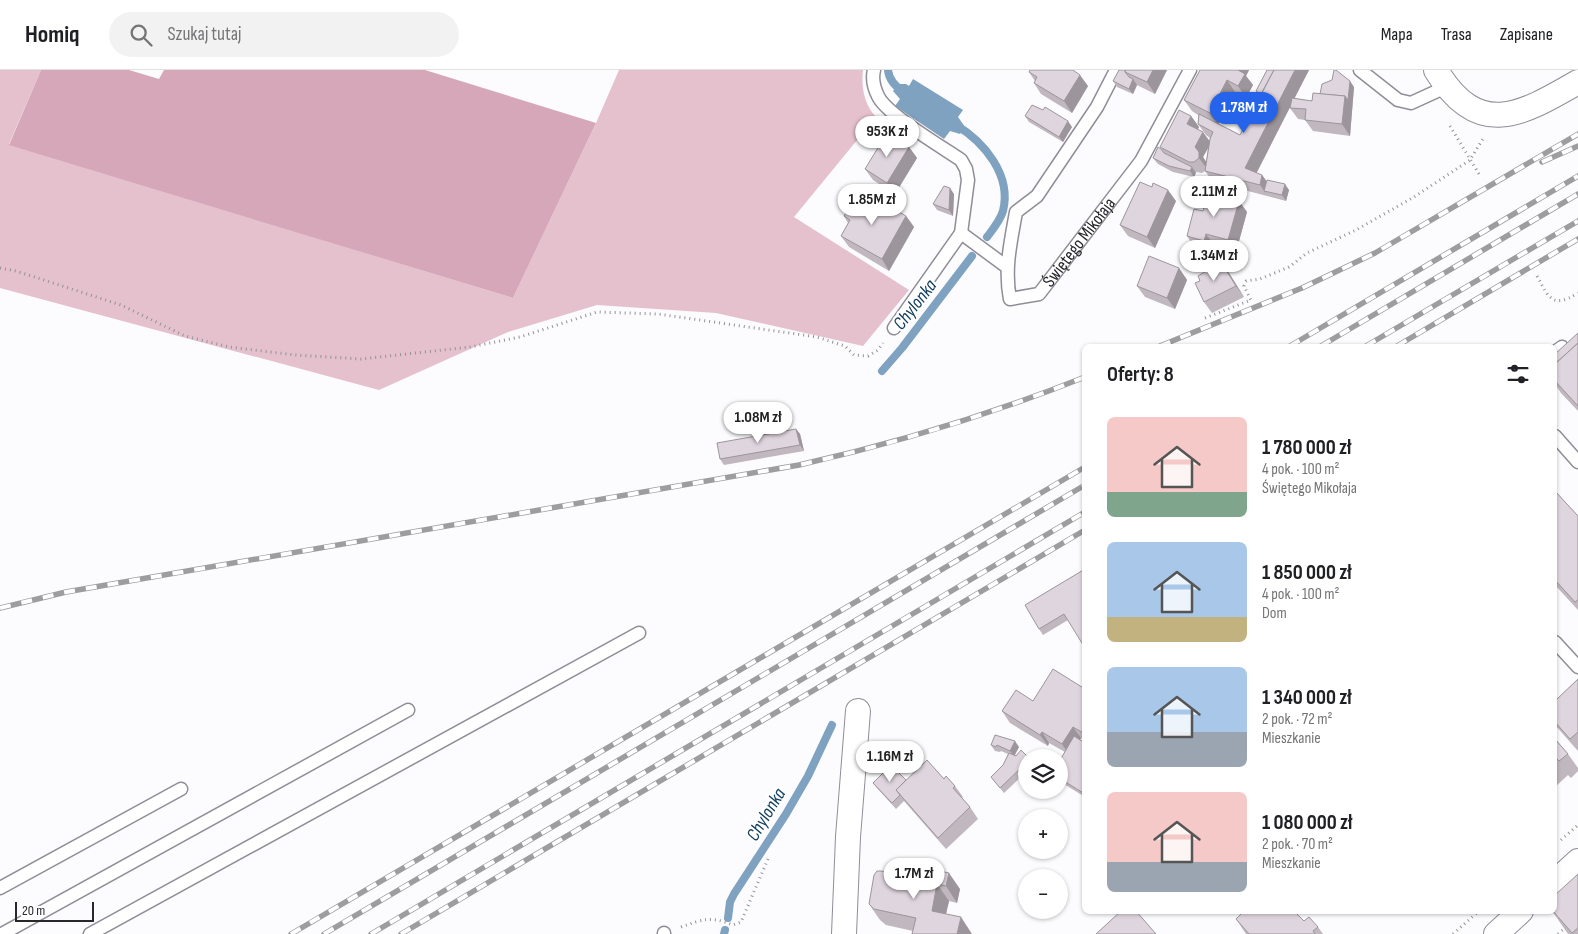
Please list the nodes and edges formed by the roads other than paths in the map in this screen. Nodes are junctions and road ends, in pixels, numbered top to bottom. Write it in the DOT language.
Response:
graph roads {
  1 [pos="874,70"];
  2 [pos="1116,70"];
  3 [pos="1190,70"];
  4 [pos="1360,70"];
  5 [pos="1441,79"];
  6 [pos="1578,82"];
  7 [pos="960,233"];
  8 [pos="1007,266"];
  9 [pos="894,328"];
  10 [pos="1557,438"];
  11 [pos="1578,462"];
  12 [pos="639,633"];
  13 [pos="1557,644"];
  14 [pos="1578,667"];
  15 [pos="408,710"];
  16 [pos="858,711"];
  17 [pos="181,789"];
  18 [pos="1578,861"];
  19 [pos="1557,880"];
  20 [pos="0,888"];
  21 [pos="1518,914"];
  22 [pos="2,934"];
  23 [pos="90,934"];
  24 [pos="844,934"];
  25 [pos="1496,934"];
  1 -- 7 [label="lane"];
  2 -- 8 [label="lane, Świętego Mikołaja"];
  3 -- 8 [label="lane, Świętego Mikołaja"];
  4 -- 5 [label="lane"];
  5 -- 6 [label="street"];
  7 -- 8 [label="lane"];
  7 -- 9 [label="lane"];
  10 -- 11 [label="lane"];
  12 -- 23 [label="lane"];
  13 -- 14 [label="lane"];
  15 -- 22 [label="lane"];
  16 -- 24 [label="street"];
  17 -- 20 [label="lane"];
  18 -- 19 [label="street"];
  21 -- 25 [label="street"];
}
